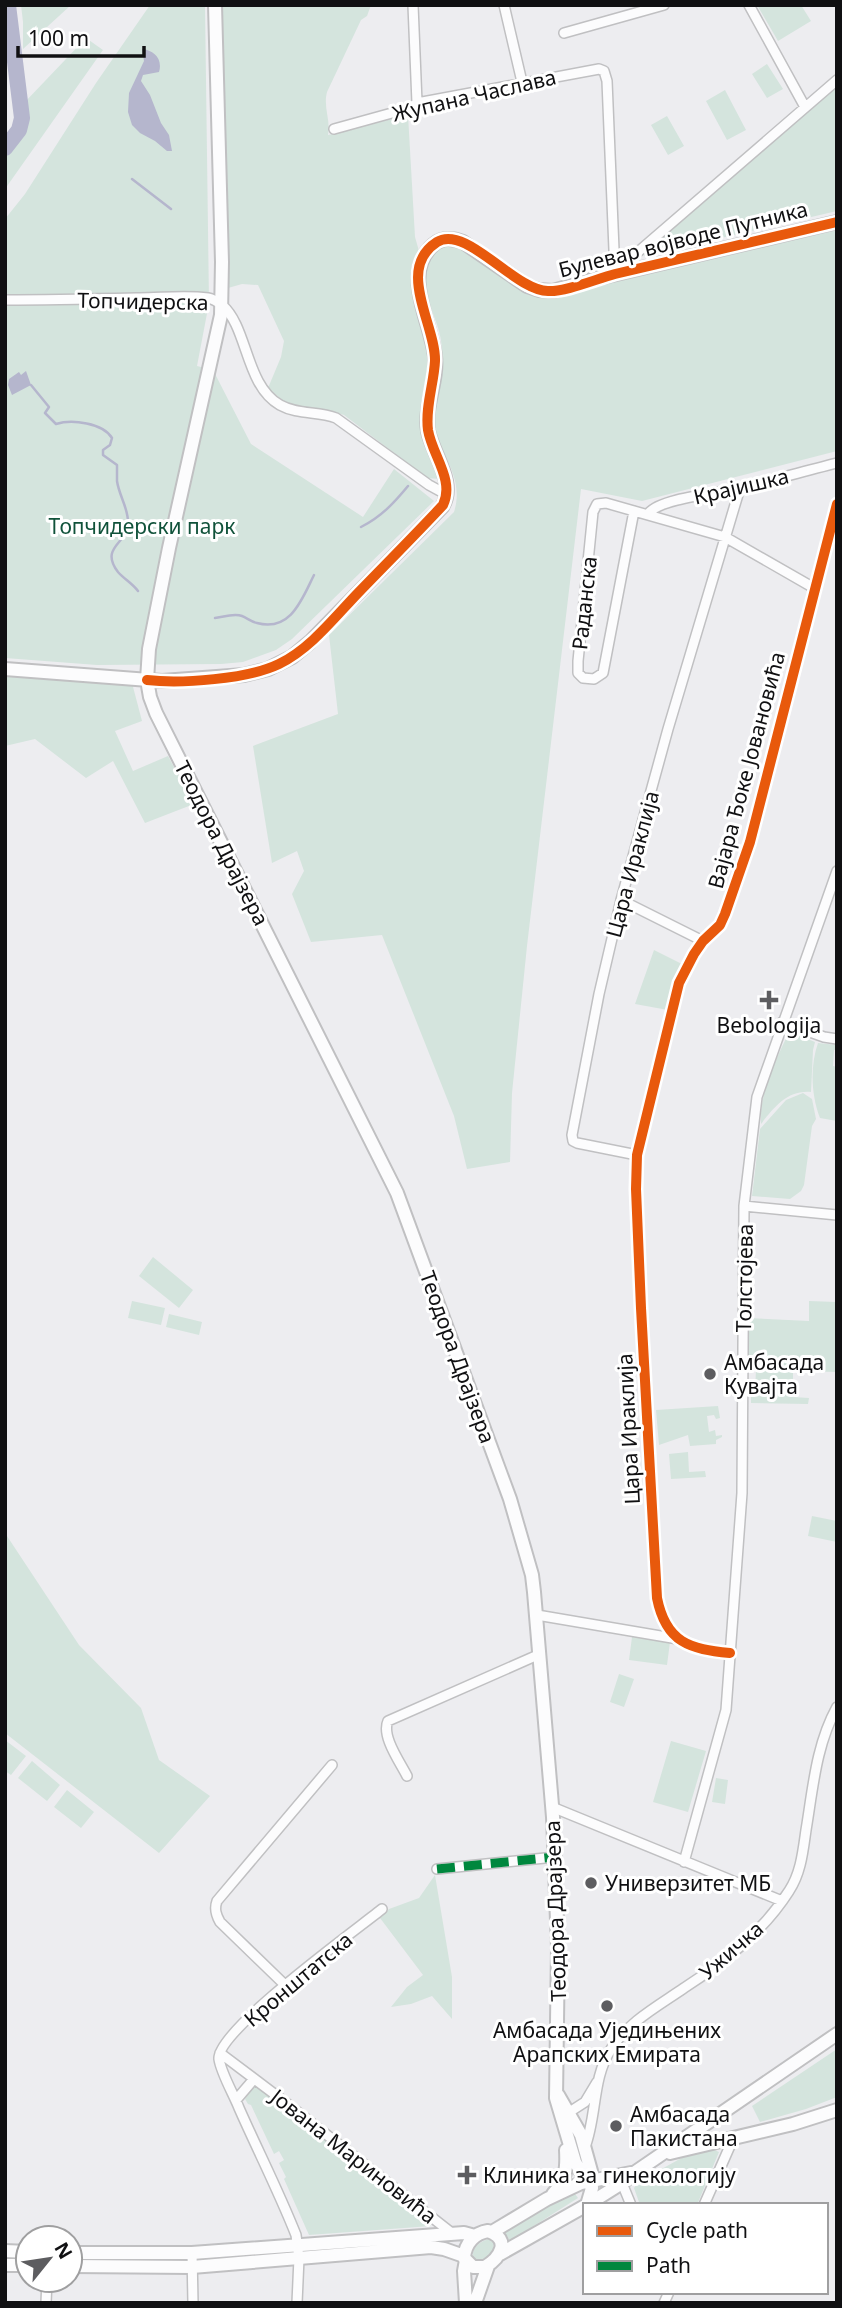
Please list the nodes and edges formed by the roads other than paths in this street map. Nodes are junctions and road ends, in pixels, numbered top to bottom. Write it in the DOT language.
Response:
graph roads {
  1 [pos="215,5"];
  2 [pos="413,5"];
  3 [pos="504,5"];
  4 [pos="664,5"];
  5 [pos="749,5"];
  6 [pos="564,33"];
  7 [pos="837,80"];
  8 [pos="522,82"];
  9 [pos="417,103"];
  10 [pos="806,107"];
  11 [pos="334,129"];
  12 [pos="837,222"];
  13 [pos="615,274"];
  14 [pos="5,300"];
  15 [pos="221,304"];
  16 [pos="837,463"];
  17 [pos="740,488"];
  18 [pos="448,491"];
  19 [pos="837,504"];
  20 [pos="634,511"];
  21 [pos="648,514"];
  22 [pos="725,537"];
  23 [pos="814,588"];
  24 [pos="5,669"];
  25 [pos="147,680"];
  26 [pos="837,870"];
  27 [pos="621,900"];
  28 [pos="703,941"];
  29 [pos="782,1022"];
  30 [pos="837,1039"];
  31 [pos="637,1155"];
  32 [pos="744,1206"];
  33 [pos="837,1215"];
  34 [pos="537,1615"];
  35 [pos="678,1639"];
  36 [pos="730,1653"];
  37 [pos="540,1654"];
  38 [pos="837,1707"];
  39 [pos="332,1765"];
  40 [pos="407,1776"];
  41 [pos="552,1807"];
  42 [pos="555,1857"];
  43 [pos="684,1862"];
  44 [pos="437,1869"];
  45 [pos="782,1901"];
  46 [pos="382,1909"];
  47 [pos="285,1985"];
  48 [pos="837,2034"];
  49 [pos="220,2053"];
  50 [pos="254,2079"];
  51 [pos="598,2081"];
  52 [pos="236,2100"];
  53 [pos="837,2110"];
  54 [pos="567,2118"];
  55 [pos="714,2120"];
  56 [pos="697,2131"];
  57 [pos="733,2138"];
  58 [pos="568,2139"];
  59 [pos="706,2145"];
  60 [pos="584,2148"];
  61 [pos="660,2157"];
  62 [pos="634,2172"];
  63 [pos="592,2179"];
  64 [pos="622,2183"];
  65 [pos="547,2199"];
  66 [pos="587,2203"];
  67 [pos="589,2203"];
  68 [pos="630,2203"];
  69 [pos="705,2203"];
  70 [pos="583,2207"];
  71 [pos="492,2232"];
  72 [pos="453,2234"];
  73 [pos="475,2236"];
  74 [pos="298,2244"];
  75 [pos="84,2254"];
  76 [pos="500,2254"];
  77 [pos="299,2258"];
  78 [pos="465,2258"];
  79 [pos="192,2260"];
  80 [pos="84,2265"];
  81 [pos="488,2266"];
  82 [pos="193,2303"];
  83 [pos="297,2303"];
  84 [pos="466,2303"];
  85 [pos="475,2303"];
  1 -- 15 [label="main road, Теодора Драјзера"];
  2 -- 9 [label="street"];
  3 -- 8 [label="street"];
  4 -- 6 [label="street"];
  5 -- 10 [label="street"];
  7 -- 10 [label="street"];
  8 -- 9 [label="street, Жупана Часлава"];
  8 -- 13 [label="street, Жупана Часлава"];
  9 -- 11 [label="street, Жупана Часлава"];
  10 -- 13 [label="street"];
  12 -- 13 [label="main road, Булевар војводе Путника"];
  13 -- 18 [label="main road, Булевар војводе Путника"];
  14 -- 15 [label="street, Топчидерска"];
  15 -- 18 [label="street, Топчидерска"];
  15 -- 25 [label="main road, Теодора Драјзера"];
  16 -- 17 [label="street, Крајишка"];
  17 -- 21 [label="street, Крајишка"];
  17 -- 22 [label="street, Цара Ираклија"];
  18 -- 25 [label="main road"];
  19 -- 23 [label="street, Вајара Ђоке Јовановића"];
  20 -- 20 [label="street, Раданска"];
  20 -- 21 [label="street, Раданска"];
  21 -- 22 [label="street, Раданска"];
  22 -- 23 [label="street, Раданска"];
  22 -- 27 [label="street, Цара Ираклија"];
  23 -- 28 [label="street, Вајара Ђоке Јовановића"];
  24 -- 25 [label="main road"];
  25 -- 34 [label="main road, Теодора Драјзера"];
  26 -- 29 [label="street, Толстојева"];
  27 -- 28 [label="street"];
  27 -- 31 [label="street, Цара Ираклија"];
  28 -- 31 [label="street, Вајара Ђоке Јовановића"];
  29 -- 30 [label="street"];
  29 -- 32 [label="street, Толстојева"];
  31 -- 35 [label="street, Цара Ираклија"];
  32 -- 33 [label="street"];
  32 -- 36 [label="street, Толстојева"];
  34 -- 35 [label="street"];
  34 -- 37 [label="main road, Теодора Драјзера"];
  35 -- 36 [label="street"];
  36 -- 43 [label="street, Толстојева"];
  37 -- 40 [label="street"];
  37 -- 41 [label="main road, Теодора Драјзера"];
  38 -- 45 [label="street, Ужичка"];
  39 -- 47 [label="street"];
  41 -- 42 [label="main road, Теодора Драјзера"];
  41 -- 43 [label="street"];
  42 -- 44 [label="street"];
  42 -- 54 [label="main road, Теодора Драјзера"];
  43 -- 45 [label="street"];
  45 -- 51 [label="street, Ужичка"];
  46 -- 47 [label="street, Кронштатска"];
  47 -- 49 [label="street, Кронштатска"];
  48 -- 55 [label="main road"];
  49 -- 50 [label="street, Јована Мариновића"];
  49 -- 52 [label="street, Јована Мариновића"];
  50 -- 52 [label="street, Јована Мариновића"];
  50 -- 72 [label="street, Јована Мариновића"];
  51 -- 54 [label="street, Ужичка"];
  51 -- 60 [label="street, Ужичка"];
  52 -- 74 [label="street, Јована Мариновића"];
  53 -- 57 [label="main road"];
  54 -- 58 [label="main road, Теодора Драјзера"];
  54 -- 60 [label="main road, Теодора Драјзера"];
  55 -- 56 [label="main road"];
  55 -- 57 [label="main road"];
  56 -- 59 [label="main road"];
  56 -- 61 [label="main road"];
  57 -- 59 [label="main road"];
  57 -- 69 [label="street"];
  58 -- 63 [label="main road, Теодора Драјзера"];
  58 -- 65 [label="main road"];
  59 -- 61 [label="main road"];
  60 -- 63 [label="main road, Теодора Драјзера"];
  61 -- 62 [label="main road"];
  62 -- 63 [label="main road"];
  62 -- 64 [label="main road"];
  63 -- 65 [label="main road"];
  63 -- 66 [label="main road, Теодора Драјзера"];
  64 -- 67 [label="main road"];
  64 -- 68 [label="street"];
  65 -- 71 [label="main road"];
  70 -- 76 [label="main road"];
  71 -- 73 [label="main road"];
  71 -- 76 [label="main road"];
  72 -- 73 [label="main road"];
  72 -- 74 [label="main road"];
  73 -- 78 [label="main road"];
  74 -- 77 [label="street, Јована Мариновића"];
  74 -- 79 [label="main road"];
  75 -- 79 [label="main road"];
  76 -- 81 [label="main road"];
  77 -- 78 [label="main road"];
  77 -- 79 [label="main road"];
  77 -- 83 [label="street, Јована Мариновића"];
  78 -- 81 [label="main road"];
  78 -- 84 [label="main road"];
  79 -- 80 [label="main road"];
  79 -- 82 [label="street"];
  81 -- 85 [label="main road"];
}
